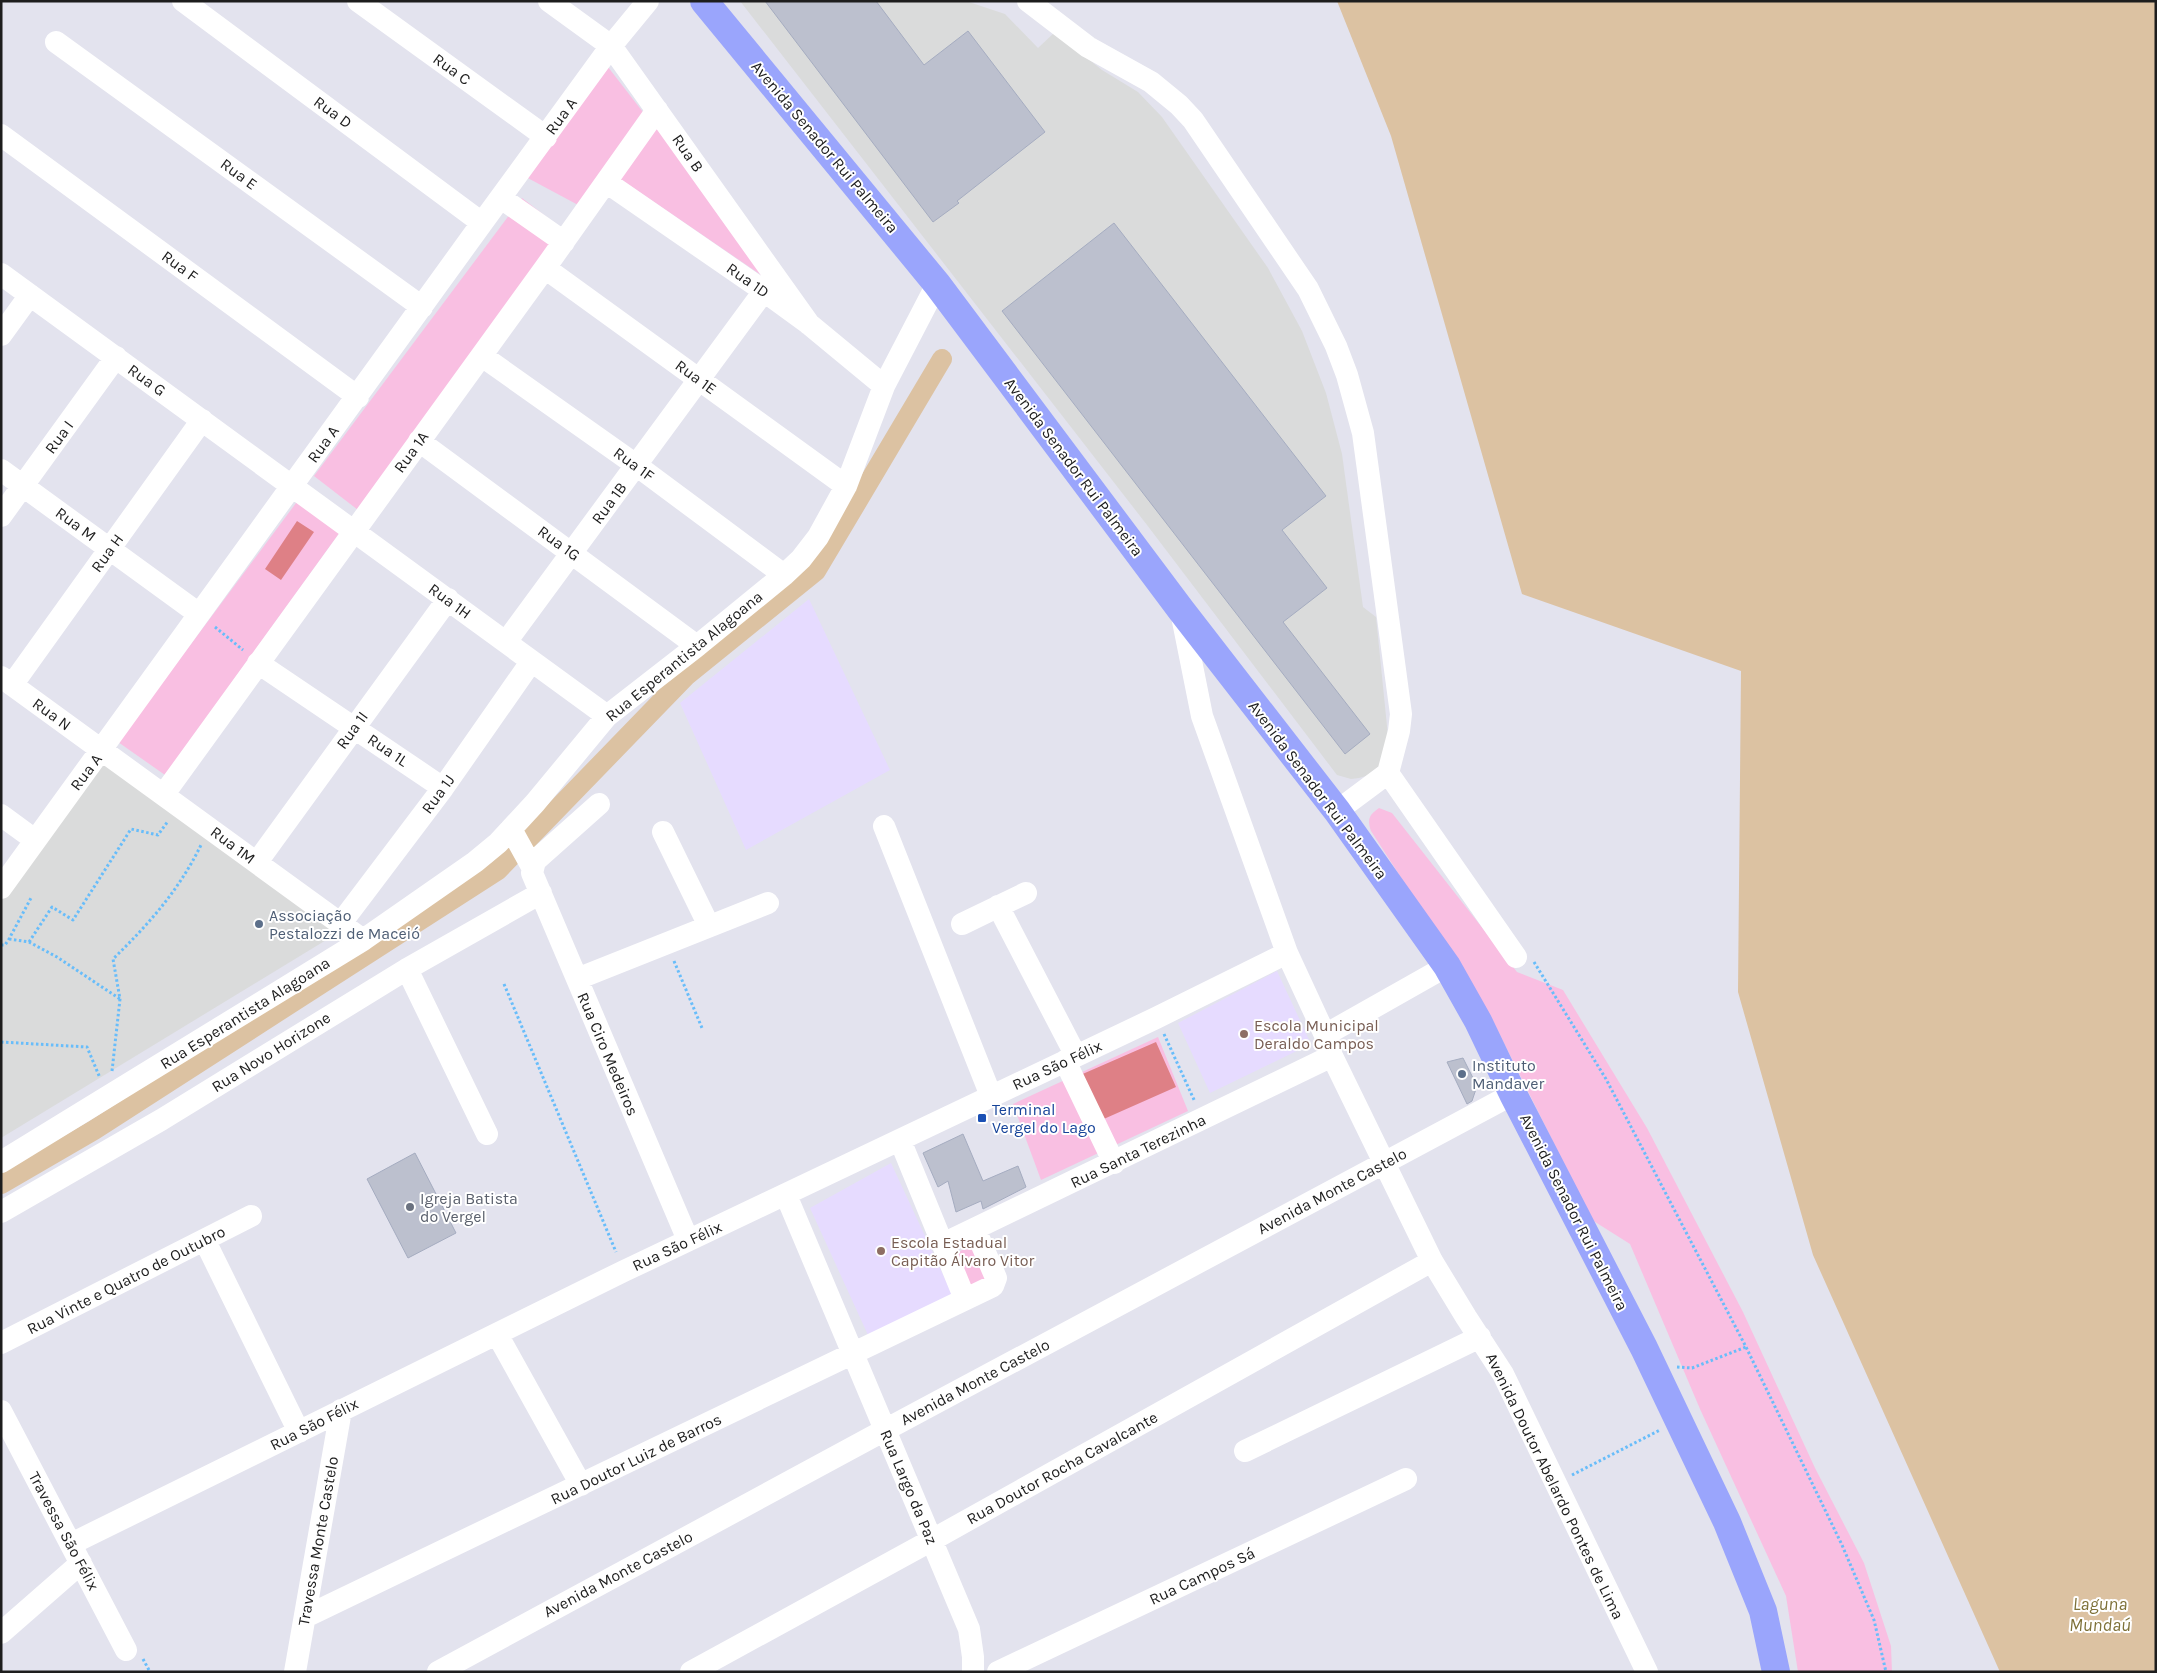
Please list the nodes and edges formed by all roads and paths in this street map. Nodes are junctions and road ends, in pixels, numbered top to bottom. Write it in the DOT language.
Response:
graph roads {
  1 [pos="183,1"];
  2 [pos="358,1"];
  3 [pos="549,1"];
  4 [pos="648,1"];
  5 [pos="704,1"];
  6 [pos="1028,1"];
  7 [pos="56,42"];
  8 [pos="611,46"];
  9 [pos="657,110"];
  10 [pos="1,135"];
  11 [pos="546,137"];
  12 [pos="606,182"];
  13 [pos="500,198"];
  14 [pos="482,223"];
  15 [pos="564,242"];
  16 [pos="545,268"];
  17 [pos="1,274"];
  18 [pos="937,284"];
  19 [pos="764,291"];
  20 [pos="30,295"];
  21 [pos="422,307"];
  22 [pos="809,324"];
  23 [pos="1,336"];
  24 [pos="482,356"];
  25 [pos="116,357"];
  26 [pos="700,380"];
  27 [pos="884,386"];
  28 [pos="358,396"];
  29 [pos="202,420"];
  30 [pos="419,441"];
  31 [pos="636,465"];
  32 [pos="1,470"];
  33 [pos="293,485"];
  34 [pos="23,486"];
  35 [pos="846,486"];
  36 [pos="1,516"];
  37 [pos="355,530"];
  38 [pos="110,548"];
  39 [pos="573,553"];
  40 [pos="784,575"];
  41 [pos="448,599"];
  42 [pos="1181,610"];
  43 [pos="199,614"];
  44 [pos="506,642"];
  45 [pos="697,646"];
  46 [pos="531,662"];
  47 [pos="258,663"];
  48 [pos="6,681"];
  49 [pos="607,716"];
  50 [pos="354,727"];
  51 [pos="102,751"];
  52 [pos="1388,772"];
  53 [pos="443,788"];
  54 [pos="172,799"];
  55 [pos="599,804"];
  56 [pos="1337,811"];
  57 [pos="1,814"];
  58 [pos="884,826"];
  59 [pos="210,828"];
  60 [pos="663,832"];
  61 [pos="36,840"];
  62 [pos="524,851"];
  63 [pos="257,862"];
  64 [pos="1,888"];
  65 [pos="541,893"];
  66 [pos="1026,893"];
  67 [pos="31,898"];
  68 [pos="768,903"];
  69 [pos="998,906"];
  70 [pos="341,923"];
  71 [pos="962,924"];
  72 [pos="709,926"];
  73 [pos="9,939"];
  74 [pos="363,940"];
  75 [pos="29,942"];
  76 [pos="1,945"];
  77 [pos="667,945"];
  78 [pos="1287,954"];
  79 [pos="1523,956"];
  80 [pos="1447,966"];
  81 [pos="407,968"];
  82 [pos="577,979"];
  83 [pos="504,984"];
  84 [pos="120,999"];
  85 [pos="1156,1018"];
  86 [pos="702,1028"];
  87 [pos="1,1042"];
  88 [pos="1329,1046"];
  89 [pos="1070,1059"];
  90 [pos="1513,1094"];
  91 [pos="991,1096"];
  92 [pos="108,1097"];
  93 [pos="1203,1120"];
  94 [pos="488,1134"];
  95 [pos="900,1140"];
  96 [pos="1,1162"];
  97 [pos="1384,1162"];
  98 [pos="1114,1163"];
  99 [pos="786,1195"];
  100 [pos="1,1212"];
  101 [pos="251,1216"];
  102 [pos="975,1229"];
  103 [pos="688,1240"];
  104 [pos="205,1241"];
  105 [pos="943,1244"];
  106 [pos="618,1257"];
  107 [pos="1432,1261"];
  108 [pos="966,1299"];
  109 [pos="497,1334"];
  110 [pos="1480,1337"];
  111 [pos="1,1343"];
  112 [pos="1746,1347"];
  113 [pos="1644,1348"];
  114 [pos="854,1354"];
  115 [pos="341,1410"];
  116 [pos="1,1412"];
  117 [pos="1679,1420"];
  118 [pos="885,1430"];
  119 [pos="299,1432"];
  120 [pos="1245,1451"];
  121 [pos="1406,1479"];
  122 [pos="1556,1483"];
  123 [pos="581,1486"];
  124 [pos="932,1540"];
  125 [pos="76,1554"];
  126 [pos="306,1617"];
  127 [pos="1,1633"];
  128 [pos="126,1650"];
  129 [pos="295,1672"];
  130 [pos="438,1672"];
  131 [pos="691,1672"];
  132 [pos="973,1672"];
  133 [pos="998,1672"];
  134 [pos="1647,1672"];
  135 [pos="1776,1672"];
  136 [pos="1886,1672"];
  1 -- 14 [label="street, Rua D"];
  2 -- 11 [label="street, Rua C"];
  3 -- 8 [label="street, Rua B"];
  4 -- 8 [label="street, Rua A"];
  5 -- 18 [label="main road, Avenida Senador Rui Palmeira"];
  6 -- 52 [label="street"];
  7 -- 21 [label="street, Rua E"];
  8 -- 9 [label="street, Rua B"];
  8 -- 11 [label="street, Rua A"];
  9 -- 12 [label="street, Rua 1A"];
  9 -- 22 [label="street, Rua B"];
  10 -- 28 [label="street, Rua F"];
  11 -- 13 [label="street, Rua A"];
  12 -- 15 [label="street, Rua 1A"];
  12 -- 19 [label="street, Rua 1D"];
  13 -- 14 [label="street, Rua A"];
  13 -- 15 [label="street"];
  14 -- 21 [label="street, Rua A"];
  15 -- 16 [label="street, Rua 1A"];
  16 -- 24 [label="street, Rua 1A"];
  16 -- 26 [label="street, Rua 1E"];
  17 -- 20 [label="street, Rua G"];
  18 -- 27 [label="street, Rua Esperantista Alagoana"];
  18 -- 42 [label="main road, Avenida Senador Rui Palmeira"];
  19 -- 22 [label="street, Rua 1D"];
  19 -- 26 [label="street, Rua 1B"];
  20 -- 23 [label="street"];
  20 -- 25 [label="street, Rua G"];
  21 -- 28 [label="street, Rua A"];
  22 -- 27 [label="street, Rua 1D"];
  24 -- 30 [label="street, Rua 1A"];
  24 -- 31 [label="street, Rua 1F"];
  25 -- 29 [label="street, Rua G"];
  25 -- 34 [label="street, Rua I"];
  26 -- 31 [label="street, Rua 1B"];
  26 -- 35 [label="street, Rua 1E"];
  27 -- 35 [label="street, Rua Esperantista Alagoana"];
  28 -- 33 [label="street, Rua A"];
  29 -- 33 [label="street, Rua G"];
  29 -- 38 [label="street, Rua H"];
  30 -- 37 [label="street, Rua 1A"];
  30 -- 39 [label="street, Rua 1G"];
  31 -- 39 [label="street, Rua 1B"];
  31 -- 40 [label="street, Rua 1F"];
  32 -- 34 [label="street, Rua M"];
  33 -- 37 [label="street, Rua 1H"];
  33 -- 43 [label="street, Rua A"];
  34 -- 36 [label="street, Rua I"];
  34 -- 38 [label="street, Rua M"];
  35 -- 40 [label="street, Rua Esperantista Alagoana"];
  37 -- 41 [label="street, Rua 1H"];
  37 -- 47 [label="street, Rua 1A"];
  38 -- 43 [label="street, Rua M"];
  38 -- 48 [label="street, Rua H"];
  39 -- 44 [label="street, Rua 1B"];
  39 -- 45 [label="street, Rua 1G"];
  40 -- 45 [label="street, Rua Esperantista Alagoana"];
  41 -- 44 [label="street, Rua 1H"];
  41 -- 50 [label="street, Rua 1I"];
  42 -- 56 [label="main road, Avenida Senador Rui Palmeira"];
  42 -- 78 [label="street, Avenida Doutor Abelardo Pontes de Lima"];
  43 -- 47 [label="path"];
  43 -- 51 [label="street, Rua A"];
  44 -- 46 [label="street, Rua 1H"];
  45 -- 49 [label="street, Rua Esperantista Alagoana"];
  46 -- 49 [label="street, Rua 1H"];
  46 -- 53 [label="street, Rua 1J"];
  47 -- 50 [label="street, Rua 1L"];
  47 -- 54 [label="street, Rua 1A"];
  48 -- 51 [label="street, Rua N"];
  49 -- 62 [label="street, Rua Esperantista Alagoana"];
  50 -- 53 [label="street, Rua 1L"];
  50 -- 63 [label="street, Rua 1I"];
  51 -- 54 [label="street, Rua 1M"];
  51 -- 61 [label="street, Rua A"];
  52 -- 56 [label="street"];
  52 -- 79 [label="street"];
  53 -- 70 [label="street, Rua 1J"];
  54 -- 59 [label="street, Rua 1M"];
  54 -- 75 [label="path"];
  55 -- 62 [label="street"];
  56 -- 80 [label="main road, Avenida Senador Rui Palmeira"];
  57 -- 61 [label="street"];
  58 -- 91 [label="street"];
  59 -- 63 [label="street, Rua 1M"];
  59 -- 84 [label="path"];
  60 -- 72 [label="street"];
  61 -- 64 [label="street, Rua A"];
  62 -- 65 [label="street, Rua Ciro Medeiros"];
  62 -- 74 [label="street, Rua Esperantista Alagoana"];
  63 -- 70 [label="street, Rua 1M"];
  65 -- 81 [label="street, Rua Novo Horizone"];
  65 -- 82 [label="street, Rua Ciro Medeiros"];
  66 -- 69 [label="street"];
  67 -- 73 [label="path"];
  68 -- 72 [label="street"];
  69 -- 71 [label="street"];
  69 -- 89 [label="street"];
  70 -- 74 [label="street, Rua 1M"];
  72 -- 77 [label="street"];
  73 -- 75 [label="path"];
  73 -- 76 [label="path"];
  74 -- 92 [label="street, Rua Esperantista Alagoana"];
  75 -- 84 [label="path"];
  77 -- 82 [label="street"];
  77 -- 86 [label="path"];
  78 -- 85 [label="street, Rua São Félix"];
  78 -- 88 [label="street, Avenida Doutor Abelardo Pontes de Lima"];
  79 -- 112 [label="path"];
  80 -- 88 [label="street, Rua Santa Terezinha"];
  80 -- 90 [label="main road, Avenida Senador Rui Palmeira"];
  81 -- 94 [label="street"];
  81 -- 100 [label="street, Rua Novo Horizone"];
  82 -- 103 [label="street, Rua Ciro Medeiros"];
  83 -- 106 [label="path, Rua São Félix"];
  84 -- 92 [label="path"];
  85 -- 89 [label="street, Rua São Félix"];
  85 -- 93 [label="path"];
  87 -- 92 [label="path"];
  88 -- 93 [label="street, Rua Santa Terezinha"];
  88 -- 97 [label="street, Avenida Doutor Abelardo Pontes de Lima"];
  89 -- 91 [label="street, Rua São Félix"];
  89 -- 98 [label="street"];
  90 -- 97 [label="street, Avenida Monte Castelo"];
  90 -- 113 [label="main road, Avenida Senador Rui Palmeira"];
  91 -- 95 [label="street, Rua São Félix"];
  92 -- 96 [label="street, Rua Esperantista Alagoana"];
  93 -- 98 [label="street, Rua Santa Terezinha"];
  95 -- 99 [label="street, Rua São Félix"];
  95 -- 105 [label="street"];
  97 -- 107 [label="street, Avenida Doutor Abelardo Pontes de Lima"];
  97 -- 118 [label="street, Avenida Monte Castelo"];
  98 -- 102 [label="street, Rua Santa Terezinha"];
  99 -- 103 [label="street, Rua São Félix"];
  99 -- 114 [label="street, Rua Largo da Paz"];
  101 -- 104 [label="street, Rua Vinte e Quatro de Outubro"];
  102 -- 105 [label="street, Rua Santa Terezinha"];
  102 -- 108 [label="street, Rua Doutor Luiz de Barros"];
  103 -- 109 [label="street, Rua São Félix"];
  104 -- 111 [label="street, Rua Vinte e Quatro de Outubro"];
  104 -- 119 [label="street"];
  105 -- 108 [label="street"];
  107 -- 110 [label="street, Avenida Doutor Abelardo Pontes de Lima"];
  107 -- 124 [label="street, Rua Doutor Rocha Cavalcante"];
  108 -- 114 [label="street, Rua Doutor Luiz de Barros"];
  109 -- 115 [label="street, Rua São Félix"];
  109 -- 123 [label="street"];
  110 -- 120 [label="street"];
  110 -- 122 [label="street, Avenida Doutor Abelardo Pontes de Lima"];
  112 -- 113 [label="path"];
  112 -- 136 [label="path"];
  113 -- 117 [label="main road, Avenida Senador Rui Palmeira"];
  114 -- 118 [label="street, Rua Largo da Paz"];
  114 -- 123 [label="street, Rua Doutor Luiz de Barros"];
  115 -- 119 [label="street, Rua São Félix"];
  115 -- 126 [label="street, Travessa Monte Castelo"];
  116 -- 125 [label="street, Travessa São Félix"];
  117 -- 122 [label="path"];
  117 -- 135 [label="main road, Avenida Senador Rui Palmeira"];
  118 -- 124 [label="street, Rua Largo da Paz"];
  118 -- 130 [label="street, Avenida Monte Castelo"];
  119 -- 125 [label="street, Rua São Félix"];
  121 -- 133 [label="street, Rua Campos Sá"];
  122 -- 134 [label="street, Avenida Doutor Abelardo Pontes de Lima"];
  123 -- 126 [label="street, Rua Doutor Luiz de Barros"];
  124 -- 131 [label="street, Rua Doutor Rocha Cavalcante"];
  124 -- 132 [label="street, Rua Largo da Paz"];
  125 -- 127 [label="street, Rua São Félix"];
  125 -- 128 [label="street, Travessa São Félix"];
  126 -- 129 [label="street, Travessa Monte Castelo"];
}
